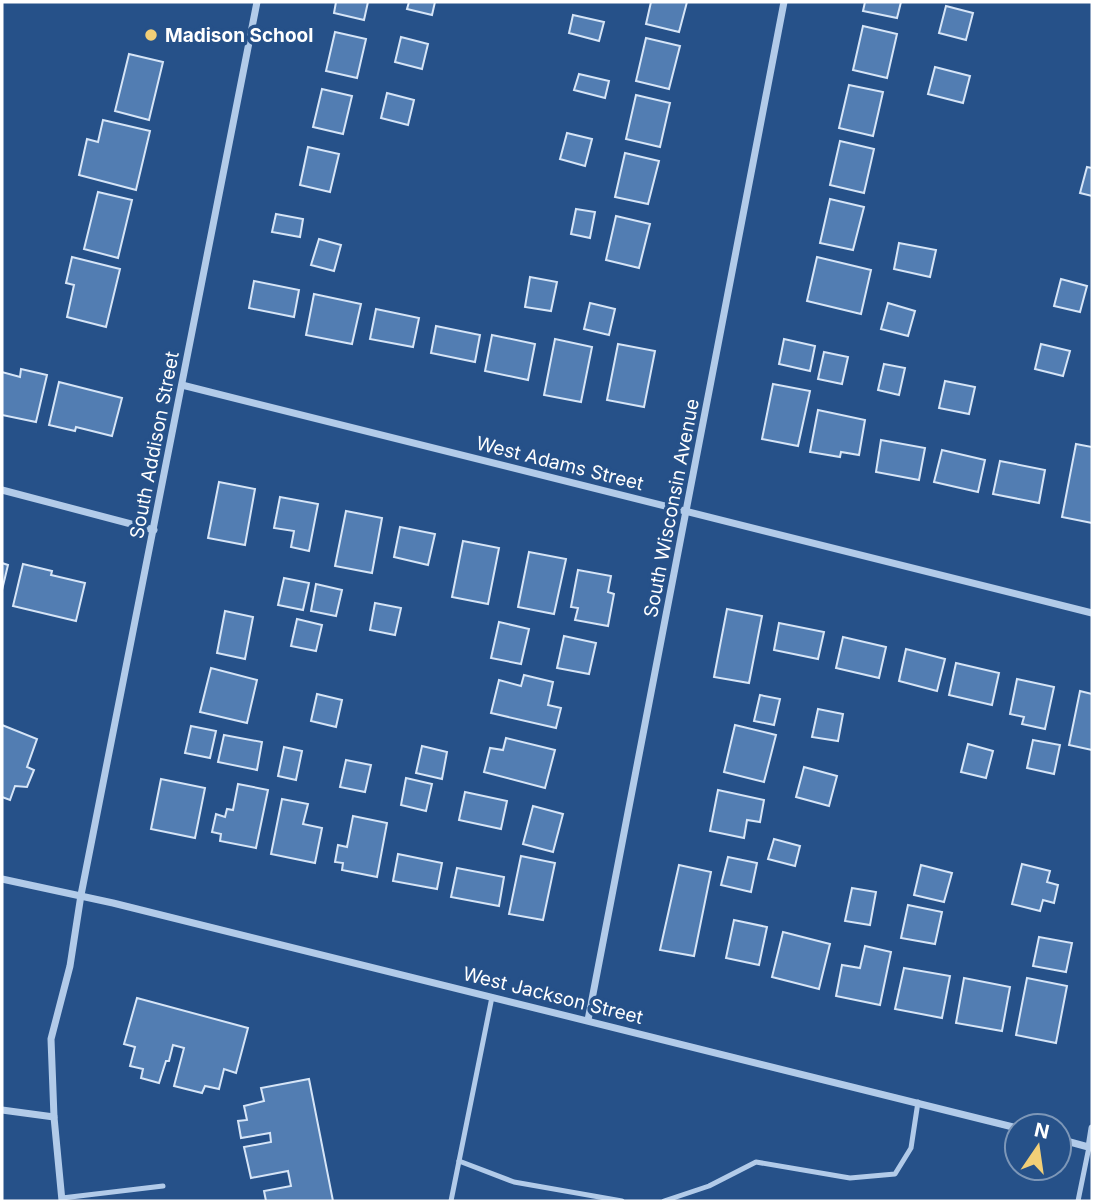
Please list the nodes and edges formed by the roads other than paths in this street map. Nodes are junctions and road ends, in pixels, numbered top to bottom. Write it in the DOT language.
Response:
graph roads {
  1 [pos="257,2"];
  2 [pos="785,2"];
  3 [pos="182,385"];
  4 [pos="2,490"];
  5 [pos="686,511"];
  6 [pos="154,530"];
  7 [pos="1092,613"];
  8 [pos="2,879"];
  9 [pos="81,895"];
  10 [pos="492,997"];
  11 [pos="588,1020"];
  12 [pos="918,1102"];
  13 [pos="2,1110"];
  14 [pos="54,1117"];
  15 [pos="1003,1124"];
  16 [pos="1092,1128"];
  17 [pos="1073,1143"];
  18 [pos="1090,1148"];
  19 [pos="459,1161"];
  20 [pos="163,1186"];
  21 [pos="62,1200"];
  22 [pos="451,1201"];
  23 [pos="622,1201"];
  24 [pos="664,1201"];
  25 [pos="1078,1201"];
  1 -- 3 [label="street, South Addison Street"];
  2 -- 5 [label="street, South Wisconsin Avenue"];
  3 -- 5 [label="street, West Adams Street"];
  3 -- 6 [label="street, South Addison Street"];
  4 -- 6 [label="street"];
  5 -- 7 [label="street, West Adams Street"];
  5 -- 11 [label="street, South Wisconsin Avenue"];
  6 -- 9 [label="street, South Addison Street"];
  8 -- 9 [label="street, West Jackson Street"];
  9 -- 10 [label="street, West Jackson Street"];
  9 -- 14 [label="street, South Addison Street"];
  10 -- 11 [label="street, West Jackson Street"];
  10 -- 19 [label="lane"];
  11 -- 12 [label="street, West Jackson Street"];
  12 -- 15 [label="street, West Jackson Street"];
  12 -- 24 [label="lane"];
  13 -- 14 [label="street"];
  14 -- 21 [label="street, South Addison Street"];
  16 -- 18 [label="street"];
  17 -- 18 [label="street"];
  18 -- 25 [label="lane"];
  19 -- 22 [label="lane"];
  19 -- 23 [label="lane"];
  20 -- 21 [label="lane"];
}
